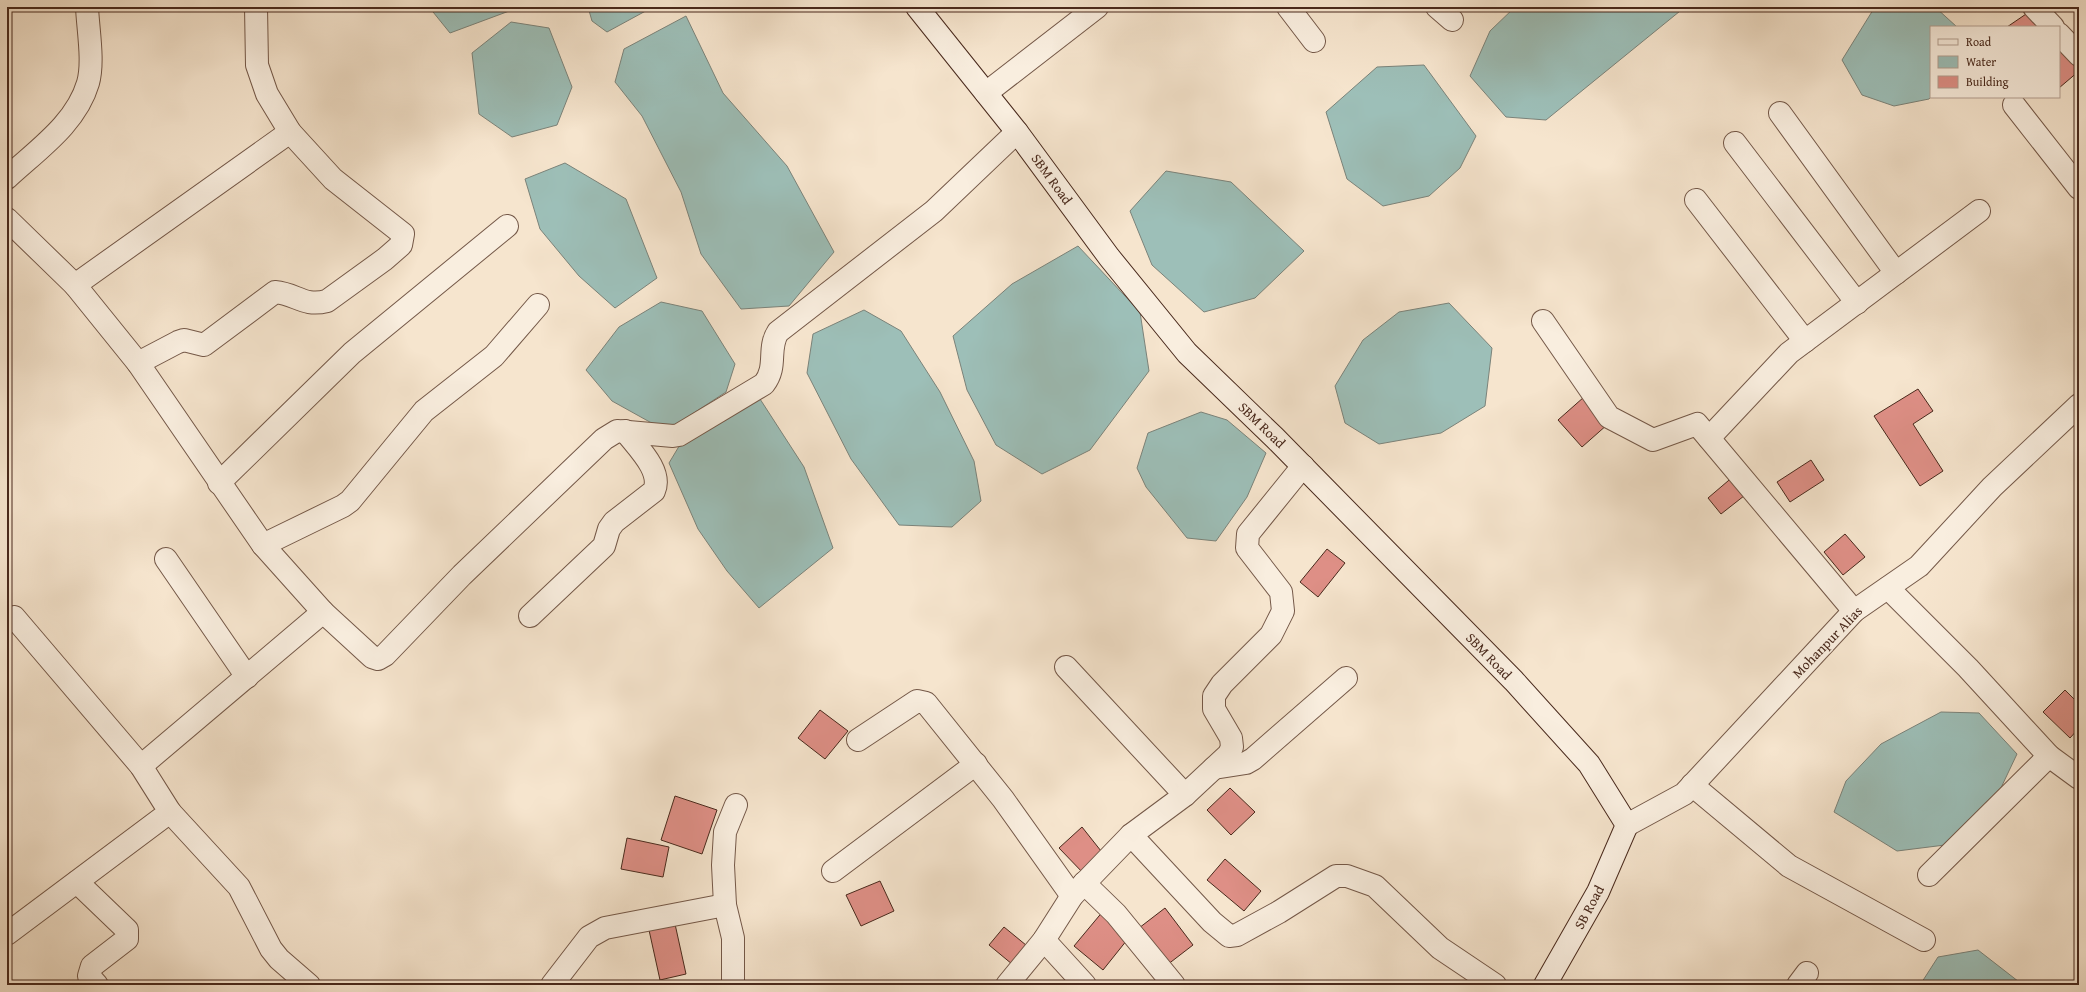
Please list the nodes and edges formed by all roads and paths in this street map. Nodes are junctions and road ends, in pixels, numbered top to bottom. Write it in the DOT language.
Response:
graph roads {
  1 [pos="87,7"];
  2 [pos="256,7"];
  3 [pos="917,7"];
  4 [pos="1097,7"];
  5 [pos="1288,7"];
  6 [pos="2034,7"];
  7 [pos="2052,26"];
  8 [pos="2060,35"];
  9 [pos="1314,41"];
  10 [pos="2079,55"];
  11 [pos="986,93"];
  12 [pos="2014,105"];
  13 [pos="1780,113"];
  14 [pos="290,132"];
  15 [pos="1017,132"];
  16 [pos="1735,144"];
  17 [pos="7,178"];
  18 [pos="2079,188"];
  19 [pos="1696,200"];
  20 [pos="1979,211"];
  21 [pos="7,219"];
  22 [pos="507,226"];
  23 [pos="1896,273"];
  24 [pos="75,285"];
  25 [pos="1857,303"];
  26 [pos="538,306"];
  27 [pos="1543,321"];
  28 [pos="1805,341"];
  29 [pos="138,363"];
  30 [pos="2079,405"];
  31 [pos="626,432"];
  32 [pos="1709,438"];
  33 [pos="1303,466"];
  34 [pos="219,483"];
  35 [pos="263,545"];
  36 [pos="166,559"];
  37 [pos="1888,588"];
  38 [pos="1854,611"];
  39 [pos="323,612"];
  40 [pos="530,616"];
  41 [pos="14,617"];
  42 [pos="1066,667"];
  43 [pos="247,677"];
  44 [pos="1346,678"];
  45 [pos="858,740"];
  46 [pos="2049,756"];
  47 [pos="976,764"];
  48 [pos="141,766"];
  49 [pos="1214,768"];
  50 [pos="2079,778"];
  51 [pos="1692,786"];
  52 [pos="1185,795"];
  53 [pos="736,805"];
  54 [pos="170,812"];
  55 [pos="1626,825"];
  56 [pos="1131,835"];
  57 [pos="833,871"];
  58 [pos="1929,875"];
  59 [pos="77,882"];
  60 [pos="1078,890"];
  61 [pos="725,905"];
  62 [pos="7,934"];
  63 [pos="1044,940"];
  64 [pos="1924,940"];
  65 [pos="97,985"];
  66 [pos="309,985"];
  67 [pos="552,985"];
  68 [pos="733,985"];
  69 [pos="1007,985"];
  70 [pos="1085,985"];
  71 [pos="1174,985"];
  72 [pos="1496,985"];
  73 [pos="1545,985"];
  1 -- 17 [label="street"];
  2 -- 14 [label="street"];
  3 -- 11 [label="street, SBM Road"];
  4 -- 11 [label="street"];
  5 -- 9 [label="street"];
  6 -- 7 [label="street"];
  8 -- 10 [label="street"];
  11 -- 15 [label="street, SBM Road"];
  12 -- 18 [label="street"];
  13 -- 23 [label="street"];
  14 -- 24 [label="street"];
  14 -- 29 [label="street"];
  15 -- 31 [label="street"];
  15 -- 33 [label="street, SBM Road"];
  16 -- 25 [label="street"];
  19 -- 28 [label="street"];
  20 -- 23 [label="street"];
  21 -- 24 [label="street"];
  22 -- 34 [label="street"];
  23 -- 25 [label="street"];
  24 -- 29 [label="street"];
  25 -- 28 [label="street"];
  26 -- 35 [label="street"];
  27 -- 32 [label="street"];
  28 -- 32 [label="street"];
  29 -- 34 [label="street"];
  30 -- 37 [label="street, Mohanpur Alias"];
  31 -- 39 [label="street"];
  31 -- 40 [label="street"];
  32 -- 38 [label="street"];
  33 -- 49 [label="street"];
  33 -- 55 [label="street, SBM Road"];
  34 -- 35 [label="street"];
  35 -- 39 [label="street"];
  36 -- 43 [label="street"];
  37 -- 38 [label="street, Mohanpur Alias"];
  37 -- 46 [label="street"];
  38 -- 51 [label="street, Mohanpur Alias"];
  39 -- 43 [label="street"];
  41 -- 48 [label="street"];
  42 -- 52 [label="street"];
  43 -- 48 [label="street"];
  44 -- 49 [label="street"];
  45 -- 47 [label="street"];
  46 -- 50 [label="street"];
  46 -- 58 [label="street"];
  47 -- 57 [label="street"];
  47 -- 60 [label="street"];
  48 -- 54 [label="street"];
  49 -- 52 [label="street"];
  51 -- 55 [label="street, Mohanpur Alias"];
  51 -- 64 [label="street"];
  52 -- 56 [label="street"];
  53 -- 61 [label="street"];
  54 -- 59 [label="street"];
  54 -- 66 [label="street"];
  55 -- 73 [label="street, SB Road"];
  56 -- 60 [label="street"];
  56 -- 72 [label="street"];
  59 -- 62 [label="street"];
  59 -- 65 [label="street"];
  60 -- 63 [label="street"];
  60 -- 71 [label="street"];
  61 -- 67 [label="street"];
  61 -- 68 [label="street"];
  63 -- 69 [label="street"];
  63 -- 70 [label="street"];
}
